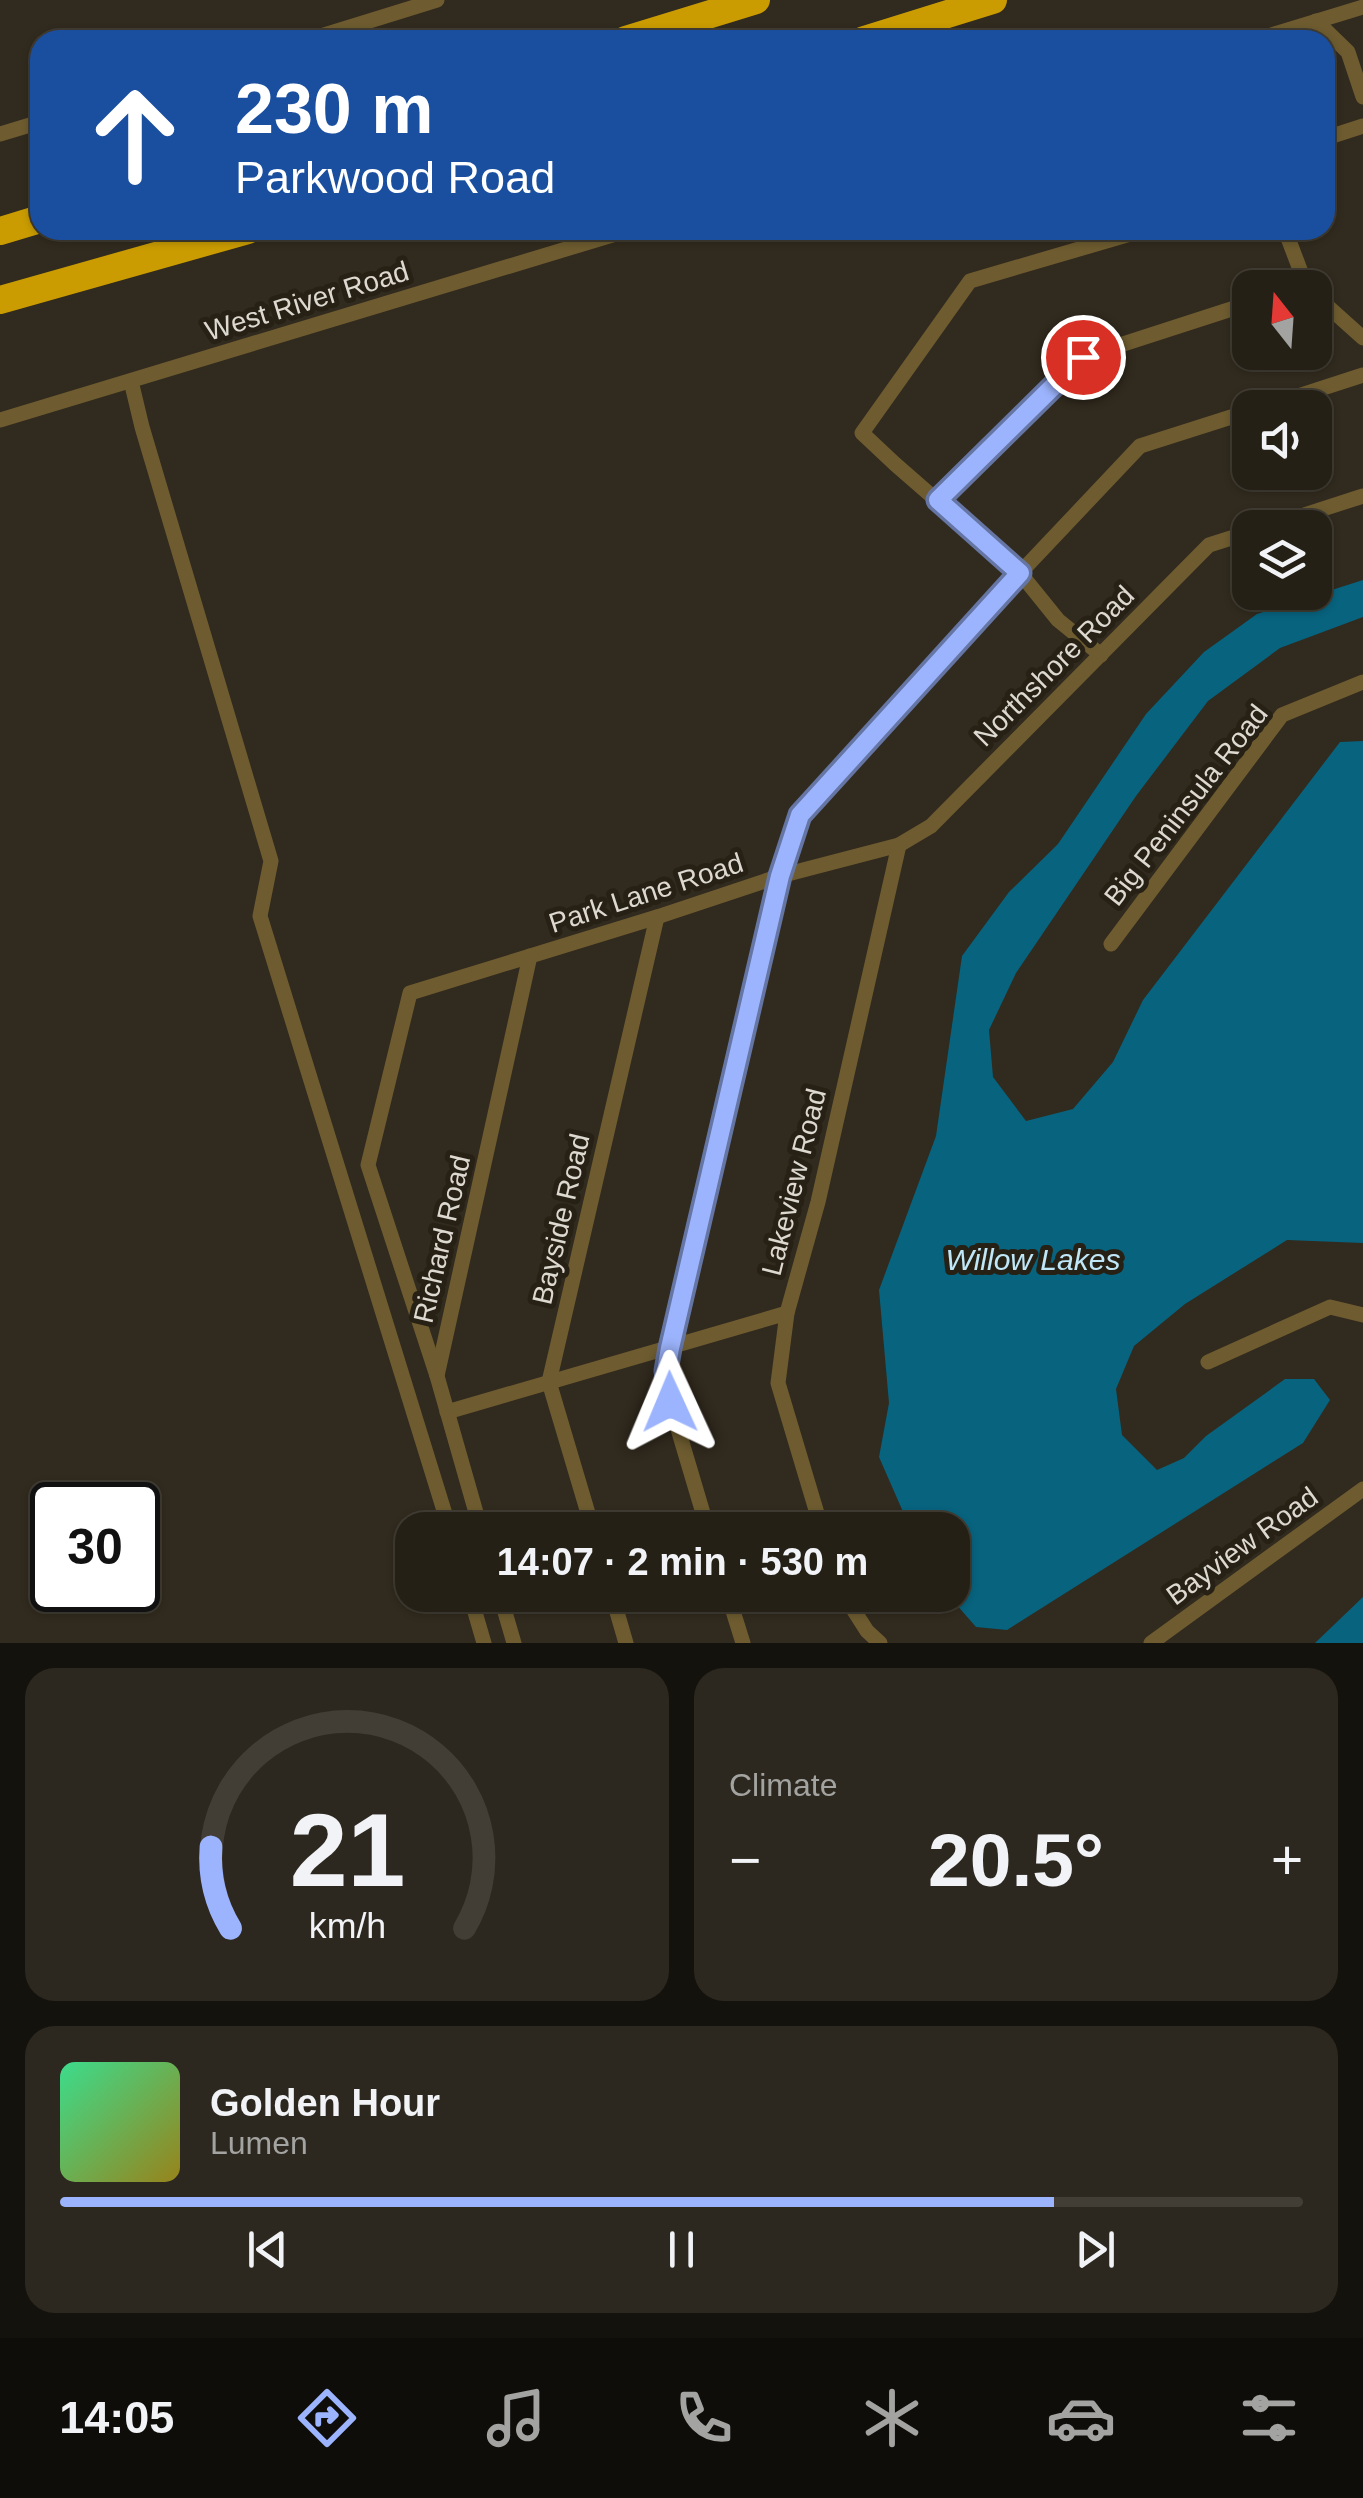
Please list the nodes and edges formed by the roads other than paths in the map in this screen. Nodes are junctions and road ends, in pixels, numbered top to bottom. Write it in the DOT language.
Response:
graph roads {
  1 [pos="438,0"];
  2 [pos="756,0"];
  3 [pos="992,0"];
  4 [pos="1363,7"];
  5 [pos="1316,21"];
  6 [pos="340,30"];
  7 [pos="658,30"];
  8 [pos="896,30"];
  9 [pos="1287,30"];
  10 [pos="1315,30"];
  11 [pos="1325,30"];
  12 [pos="1335,39"];
  13 [pos="1363,97"];
  14 [pos="30,125"];
  15 [pos="1363,126"];
  16 [pos="1335,133"];
  17 [pos="0,134"];
  18 [pos="30,222"];
  19 [pos="0,231"];
  20 [pos="215,240"];
  21 [pos="595,240"];
  22 [pos="1109,240"];
  23 [pos="1289,240"];
  24 [pos="163,256"];
  25 [pos="1299,270"];
  26 [pos="0,300"];
  27 [pos="1232,309"];
  28 [pos="1332,311"];
  29 [pos="0,319"];
  30 [pos="1363,338"];
  31 [pos="1363,375"];
  32 [pos="131,380"];
  33 [pos="1317,390"];
  34 [pos="1232,417"];
  35 [pos="0,420"];
  36 [pos="1363,496"];
  37 [pos="938,500"];
  38 [pos="1320,510"];
  39 [pos="1232,538"];
  40 [pos="1020,573"];
  41 [pos="1101,655"];
  42 [pos="1363,682"];
  43 [pos="898,845"];
  44 [pos="780,876"];
  45 [pos="656,917"];
  46 [pos="1111,944"];
  47 [pos="530,956"];
  48 [pos="787,1313"];
  49 [pos="1363,1315"];
  50 [pos="670,1348"];
  51 [pos="1208,1362"];
  52 [pos="437,1376"];
  53 [pos="549,1382"];
  54 [pos="446,1412"];
  55 [pos="1363,1489"];
  56 [pos="445,1512"];
  57 [pos="476,1512"];
  58 [pos="587,1512"];
  59 [pos="703,1512"];
  60 [pos="817,1512"];
  61 [pos="475,1612"];
  62 [pos="505,1612"];
  63 [pos="617,1612"];
  64 [pos="733,1612"];
  65 [pos="855,1612"];
  66 [pos="484,1643"];
  67 [pos="514,1643"];
  68 [pos="626,1643"];
  69 [pos="743,1643"];
  70 [pos="880,1643"];
  71 [pos="1150,1643"];
  1 -- 6 [label="street"];
  2 -- 7 [label="highway"];
  3 -- 8 [label="highway"];
  4 -- 5 [label="street"];
  5 -- 9 [label="street"];
  5 -- 10 [label="street"];
  5 -- 11 [label="street"];
  12 -- 13 [label="street"];
  14 -- 17 [label="street"];
  15 -- 16 [label="street"];
  18 -- 19 [label="highway"];
  20 -- 24 [label="highway"];
  21 -- 32 [label="street, West River Road"];
  22 -- 37 [label="street"];
  23 -- 25 [label="street"];
  24 -- 26 [label="highway"];
  24 -- 29 [label="highway"];
  27 -- 37 [label="street"];
  28 -- 30 [label="street"];
  31 -- 33 [label="street"];
  32 -- 35 [label="street, West River Road"];
  32 -- 56 [label="street"];
  34 -- 40 [label="street"];
  36 -- 38 [label="street"];
  37 -- 40 [label="street"];
  39 -- 41 [label="street, Northshore Road"];
  40 -- 41 [label="street"];
  40 -- 44 [label="street"];
  41 -- 43 [label="street, Northshore Road"];
  42 -- 46 [label="street, Big Peninsula Road"];
  43 -- 44 [label="street, Park Lane Road"];
  43 -- 48 [label="street, Lakeview Road"];
  44 -- 45 [label="street, Park Lane Road"];
  44 -- 50 [label="street"];
  45 -- 47 [label="street, Park Lane Road"];
  45 -- 53 [label="street, Bayside Road"];
  47 -- 52 [label="street, Richard Road"];
  47 -- 52 [label="street, Park Lane Road"];
  48 -- 50 [label="street"];
  48 -- 60 [label="street, Lakeview Road"];
  49 -- 51 [label="street"];
  50 -- 53 [label="street"];
  50 -- 59 [label="street"];
  52 -- 54 [label="street, Richard Road"];
  53 -- 54 [label="street"];
  53 -- 58 [label="street, Bayside Road"];
  54 -- 57 [label="street, Richard Road"];
  55 -- 71 [label="street, Bayview Road"];
  61 -- 66 [label="street"];
  62 -- 67 [label="street"];
  63 -- 68 [label="street"];
  64 -- 69 [label="street"];
  65 -- 70 [label="street"];
}
